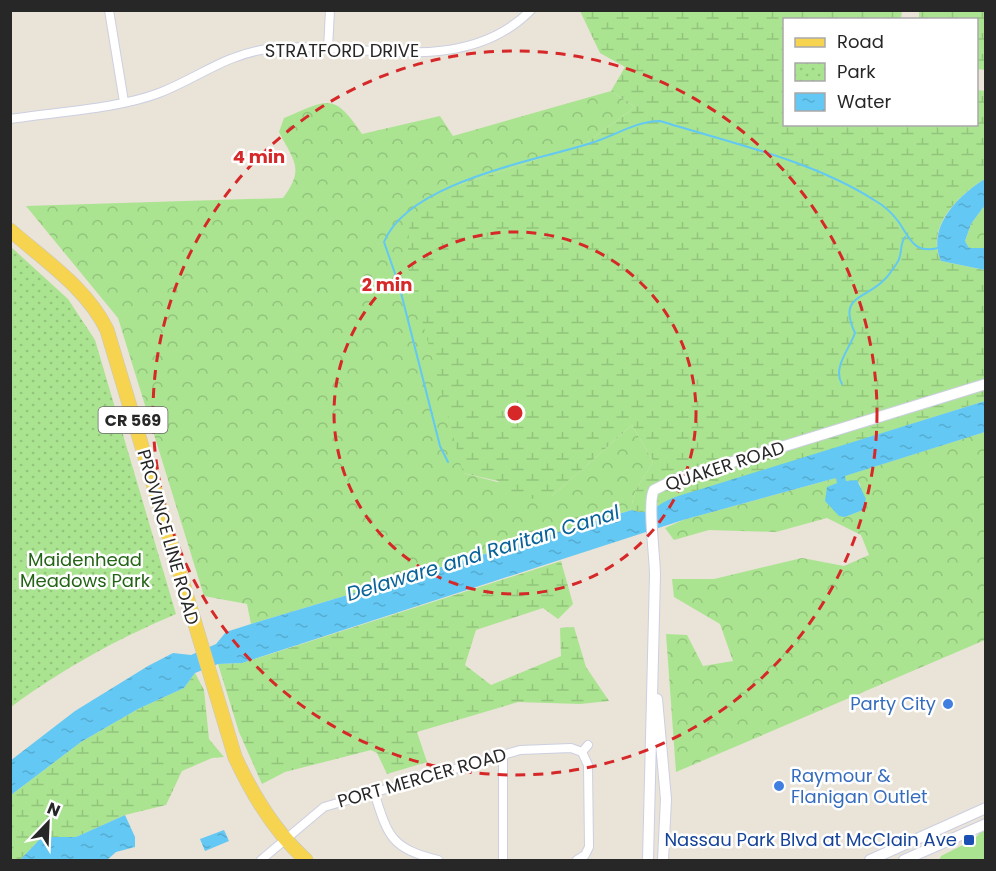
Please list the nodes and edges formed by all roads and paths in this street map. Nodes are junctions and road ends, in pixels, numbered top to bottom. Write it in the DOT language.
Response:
graph roads {
  1 [pos="109,10"];
  2 [pos="330,10"];
  3 [pos="531,10"];
  4 [pos="328,49"];
  5 [pos="124,102"];
  6 [pos="10,119"];
  7 [pos="10,230"];
  8 [pos="986,384"];
  9 [pos="654,687"];
  10 [pos="503,754"];
  11 [pos="374,792"];
  12 [pos="986,808"];
  13 [pos="986,824"];
  14 [pos="916,839"];
  15 [pos="286,840"];
  16 [pos="920,853"];
  17 [pos="584,858"];
  18 [pos="261,861"];
  19 [pos="306,861"];
  20 [pos="438,861"];
  21 [pos="503,861"];
  22 [pos="648,861"];
  23 [pos="663,861"];
  24 [pos="870,861"];
  25 [pos="904,861"];
  1 -- 5 [label="street"];
  2 -- 4 [label="street"];
  3 -- 4 [label="street, STRATFORD DRIVE"];
  4 -- 5 [label="street, STRATFORD DRIVE"];
  5 -- 6 [label="street, STRATFORD DRIVE"];
  7 -- 15 [label="main road, PROVINCE LINE ROAD / CR 569"];
  8 -- 9 [label="street, QUAKER ROAD"];
  9 -- 22 [label="street, QUAKER ROAD"];
  9 -- 23 [label="street, QUAKER ROAD"];
  10 -- 11 [label="street, PORT MERCER ROAD"];
  10 -- 17 [label="street, PORT MERCER ROAD"];
  10 -- 21 [label="street"];
  11 -- 15 [label="street, PORT MERCER ROAD"];
  11 -- 20 [label="street"];
  12 -- 14 [label="street"];
  13 -- 16 [label="street"];
  14 -- 16 [label="street"];
  14 -- 24 [label="street"];
  15 -- 18 [label="street, PORT MERCER ROAD"];
  15 -- 19 [label="main road, PROVINCE LINE ROAD / CR 569"];
  16 -- 25 [label="street"];
}
